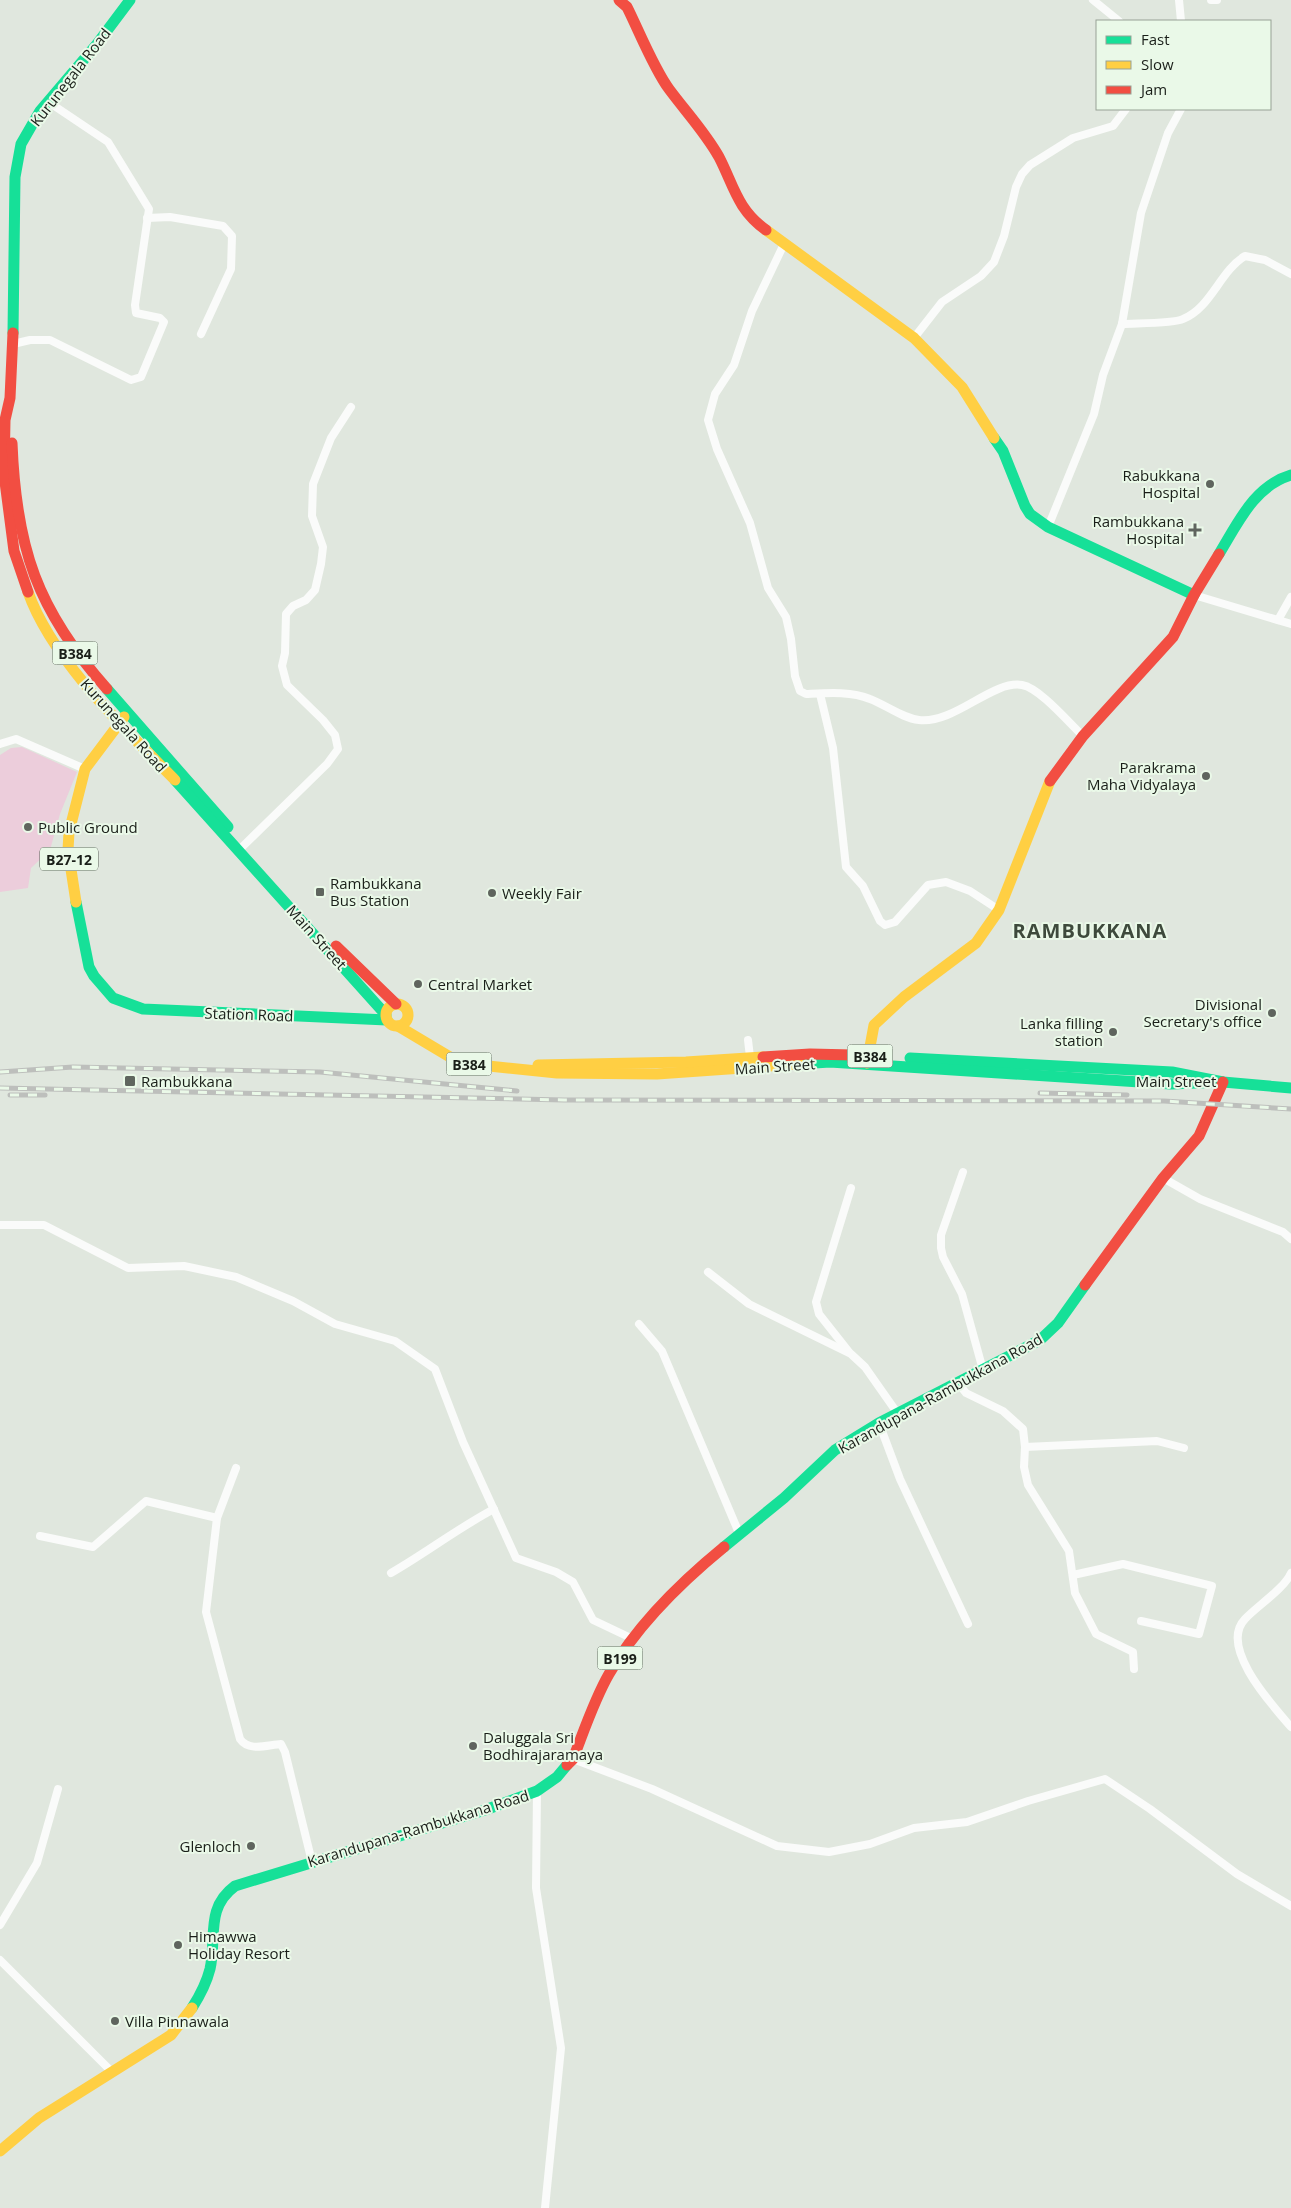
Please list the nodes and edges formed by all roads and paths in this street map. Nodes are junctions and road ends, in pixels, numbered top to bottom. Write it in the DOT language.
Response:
graph roads {
  1 [pos="130,0"];
  2 [pos="619,0"];
  3 [pos="1093,0"];
  4 [pos="1179,0"];
  5 [pos="1211,0"];
  6 [pos="1217,0"];
  7 [pos="1118,20"];
  8 [pos="1181,20"];
  9 [pos="47,101"];
  10 [pos="1125,110"];
  11 [pos="1180,110"];
  12 [pos="147,218"];
  13 [pos="784,244"];
  14 [pos="1291,274"];
  15 [pos="1122,324"];
  16 [pos="202,334"];
  17 [pos="914,338"];
  18 [pos="13,344"];
  19 [pos="351,407"];
  20 [pos="6,474"];
  21 [pos="1291,475"];
  22 [pos="1048,526"];
  23 [pos="1194,595"];
  24 [pos="1291,597"];
  25 [pos="1278,620"];
  26 [pos="1291,624"];
  27 [pos="820,694"];
  28 [pos="127,713"];
  29 [pos="119,723"];
  30 [pos="1083,736"];
  31 [pos="0,744"];
  32 [pos="85,769"];
  33 [pos="244,853"];
  34 [pos="998,910"];
  35 [pos="396,1004"];
  36 [pos="408,1015"];
  37 [pos="386,1017"];
  38 [pos="398,1026"];
  39 [pos="748,1040"];
  40 [pos="428,1044"];
  41 [pos="750,1057"];
  42 [pos="867,1060"];
  43 [pos="515,1068"];
  44 [pos="1224,1082"];
  45 [pos="1291,1088"];
  46 [pos="963,1172"];
  47 [pos="1163,1178"];
  48 [pos="851,1188"];
  49 [pos="0,1226"];
  50 [pos="1291,1239"];
  51 [pos="708,1272"];
  52 [pos="639,1324"];
  53 [pos="851,1354"];
  54 [pos="983,1370"];
  55 [pos="958,1383"];
  56 [pos="898,1414"];
  57 [pos="879,1423"];
  58 [pos="1025,1447"];
  59 [pos="1184,1448"];
  60 [pos="236,1468"];
  61 [pos="494,1509"];
  62 [pos="217,1518"];
  63 [pos="739,1533"];
  64 [pos="40,1536"];
  65 [pos="391,1573"];
  66 [pos="1073,1575"];
  67 [pos="1290,1576"];
  68 [pos="1141,1621"];
  69 [pos="968,1624"];
  70 [pos="633,1638"];
  71 [pos="1134,1669"];
  72 [pos="1291,1727"];
  73 [pos="573,1758"];
  74 [pos="58,1789"];
  75 [pos="537,1791"];
  76 [pos="312,1862"];
  77 [pos="1291,1906"];
  78 [pos="0,1925"];
  79 [pos="0,1960"];
  80 [pos="112,2072"];
  81 [pos="0,2151"];
  82 [pos="544,2208"];
  1 -- 9 [label="main road, Kurunegala Road / B384"];
  2 -- 13 [label="main road"];
  3 -- 7 [label="street"];
  4 -- 8 [label="street"];
  5 -- 6 [label="street"];
  9 -- 12 [label="street"];
  9 -- 18 [label="main road, Kurunegala Road / B384"];
  10 -- 17 [label="street"];
  11 -- 15 [label="street"];
  12 -- 16 [label="street"];
  12 -- 18 [label="street"];
  13 -- 17 [label="main road"];
  13 -- 27 [label="street"];
  14 -- 15 [label="street"];
  15 -- 22 [label="street"];
  17 -- 22 [label="main road"];
  18 -- 20 [label="main road, Kurunegala Road / B384"];
  19 -- 33 [label="street"];
  20 -- 28 [label="main road, Kurunegala Road / B384"];
  20 -- 29 [label="main road, Kurunegala Road / B384"];
  21 -- 23 [label="main road"];
  22 -- 23 [label="main road"];
  23 -- 25 [label="street"];
  23 -- 30 [label="main road"];
  24 -- 25 [label="street"];
  25 -- 26 [label="street"];
  27 -- 30 [label="street"];
  27 -- 34 [label="street"];
  28 -- 29 [label="main road"];
  28 -- 33 [label="main road, Kurunegala Road / B384"];
  29 -- 32 [label="main road, B27-12"];
  29 -- 33 [label="main road, Kurunegala Road / B384"];
  30 -- 34 [label="main road"];
  31 -- 32 [label="street"];
  32 -- 37 [label="main road, Station Road / B27-12"];
  33 -- 35 [label="main road, Main Street / B384"];
  33 -- 37 [label="main road, Main Street / B384"];
  34 -- 42 [label="main road"];
  35 -- 36 [label="main road"];
  35 -- 37 [label="main road"];
  36 -- 38 [label="main road"];
  36 -- 40 [label="main road, Main Street / B384"];
  37 -- 38 [label="main road"];
  38 -- 40 [label="main road, Main Street / B384"];
  39 -- 41 [label="street"];
  40 -- 43 [label="main road, Main Street / B384"];
  41 -- 42 [label="main road, Main Street / B384"];
  41 -- 43 [label="main road, Main Street / B384"];
  42 -- 43 [label="main road, Main Street / B384"];
  42 -- 44 [label="main road, Main Street / B384"];
  44 -- 45 [label="main road, Main Street"];
  44 -- 47 [label="main road, Karandupana-Rambukkana Road / B199"];
  46 -- 54 [label="street"];
  47 -- 50 [label="street"];
  47 -- 54 [label="main road, Karandupana-Rambukkana Road / B199"];
  48 -- 53 [label="street"];
  49 -- 61 [label="street"];
  51 -- 53 [label="street"];
  52 -- 63 [label="street"];
  53 -- 56 [label="street"];
  54 -- 55 [label="main road, Karandupana-Rambukkana Road / B199"];
  55 -- 56 [label="main road, Karandupana-Rambukkana Road / B199"];
  55 -- 58 [label="street"];
  56 -- 57 [label="main road, Karandupana-Rambukkana Road / B199"];
  57 -- 63 [label="main road, Karandupana-Rambukkana Road / B199"];
  57 -- 69 [label="street"];
  58 -- 59 [label="street"];
  58 -- 66 [label="street"];
  60 -- 62 [label="street"];
  61 -- 65 [label="street"];
  61 -- 70 [label="street"];
  62 -- 64 [label="street"];
  62 -- 76 [label="street"];
  63 -- 70 [label="main road, Karandupana-Rambukkana Road / B199"];
  66 -- 68 [label="street"];
  66 -- 71 [label="street"];
  67 -- 72 [label="street"];
  70 -- 73 [label="main road, Karandupana-Rambukkana Road / B199"];
  73 -- 75 [label="main road, Karandupana-Rambukkana Road / B199"];
  73 -- 77 [label="street"];
  74 -- 78 [label="street"];
  75 -- 76 [label="main road, Karandupana-Rambukkana Road / B199"];
  75 -- 82 [label="street"];
  76 -- 80 [label="main road, Karandupana-Rambukkana Road / B199"];
  79 -- 80 [label="street"];
  80 -- 81 [label="main road, Karandupana-Rambukkana Road / B199"];
}
